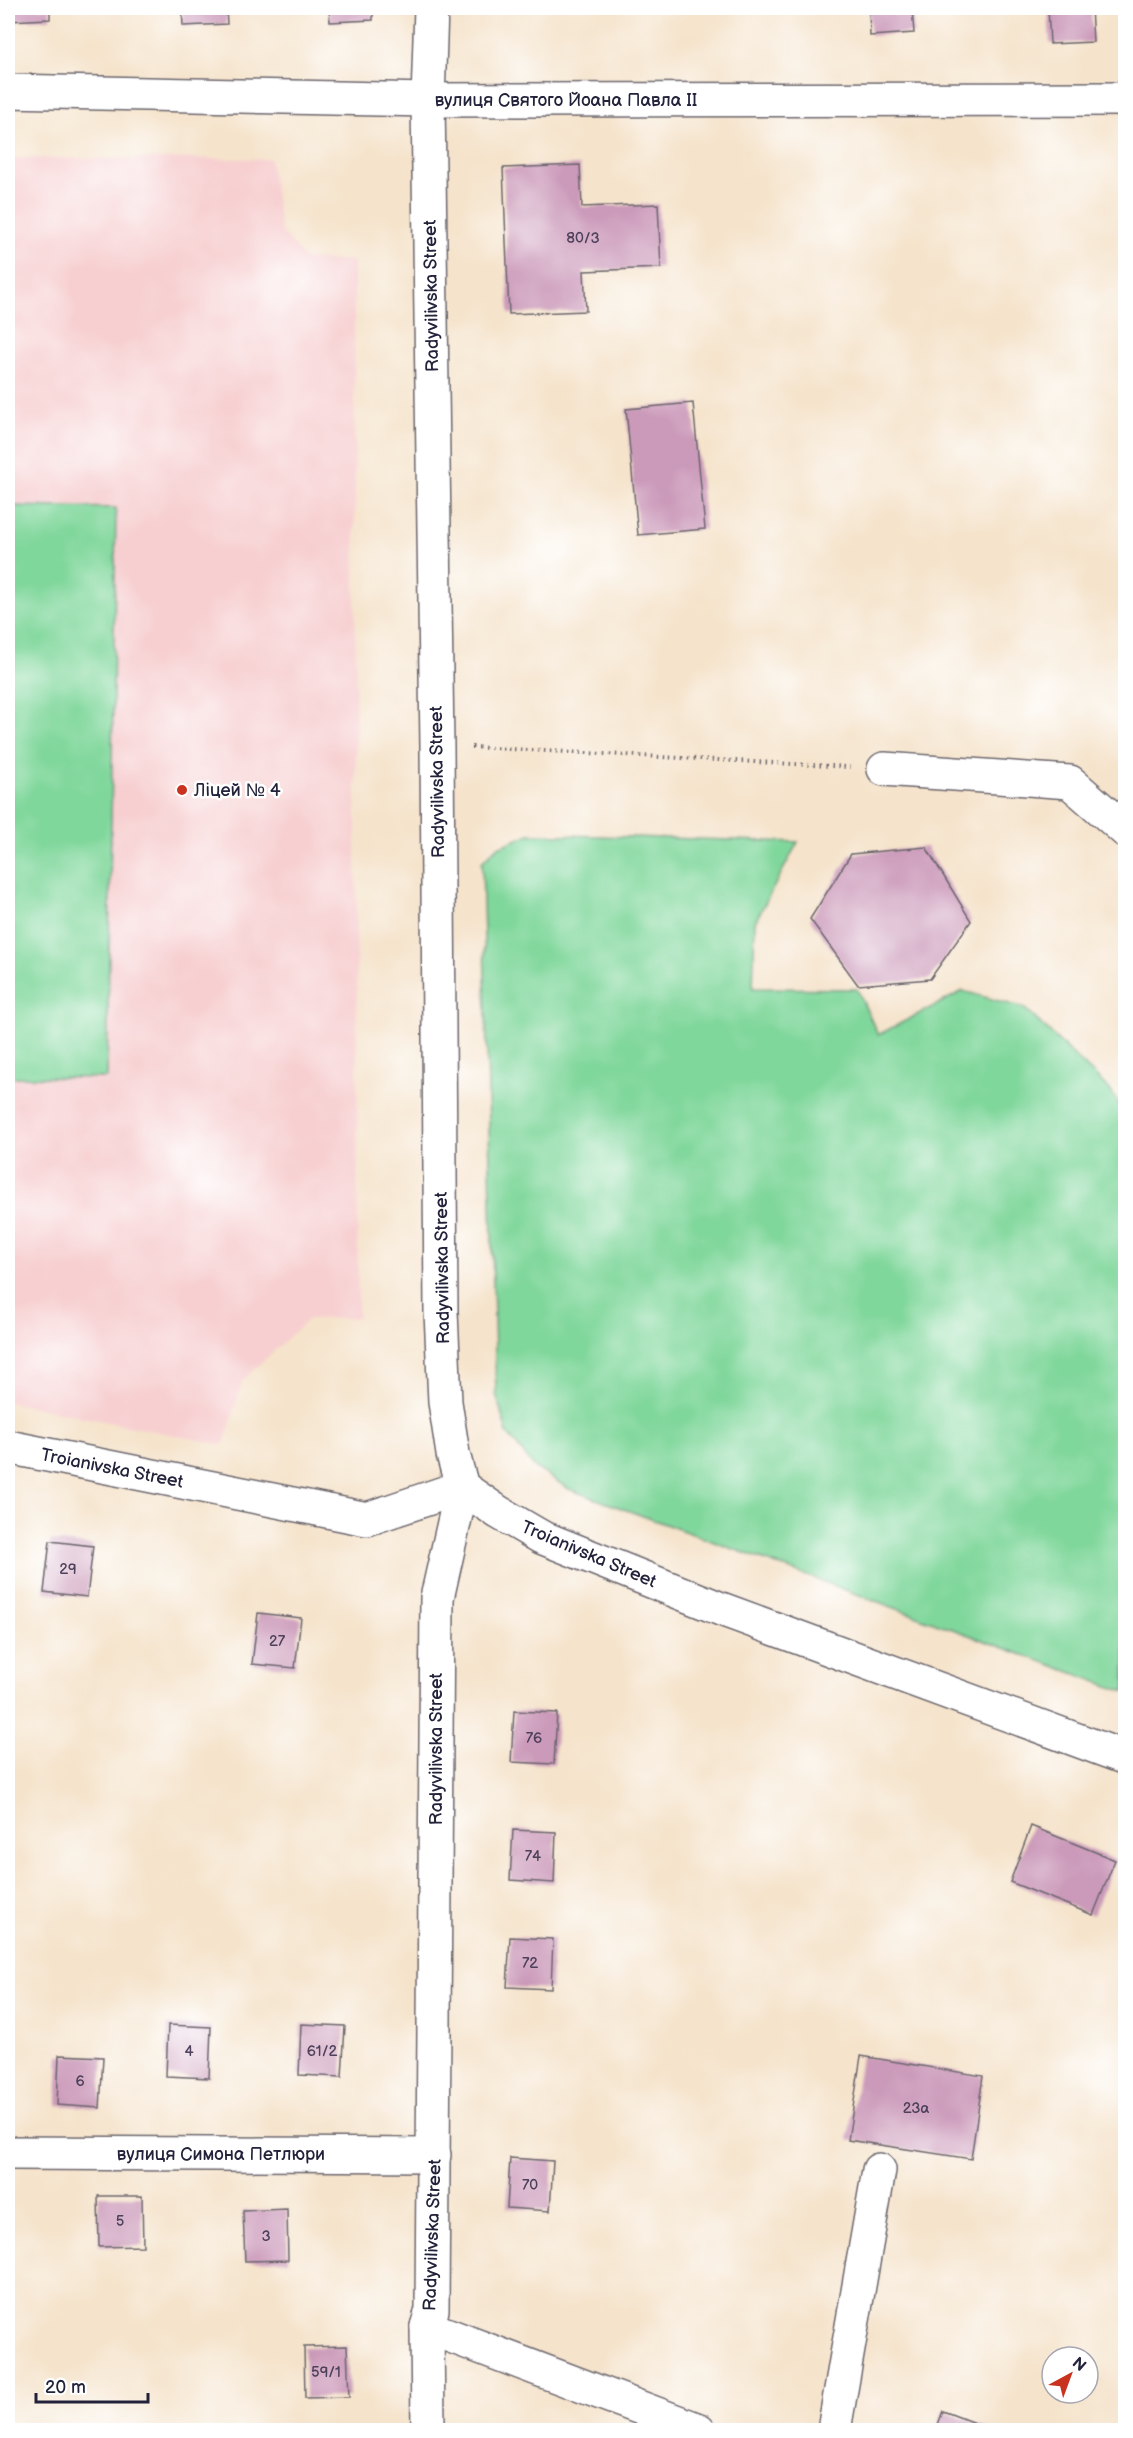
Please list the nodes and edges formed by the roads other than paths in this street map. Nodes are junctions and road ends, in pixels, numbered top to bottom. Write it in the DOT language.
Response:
graph roads {
  1 [pos="431,8"];
  2 [pos="8,91"];
  3 [pos="1125,99"];
  4 [pos="428,100"];
  5 [pos="884,769"];
  6 [pos="1125,831"];
  7 [pos="8,1448"];
  8 [pos="462,1487"];
  9 [pos="1125,1758"];
  10 [pos="8,2153"];
  11 [pos="434,2155"];
  12 [pos="879,2170"];
  13 [pos="427,2327"];
  14 [pos="428,2430"];
  15 [pos="699,2430"];
  16 [pos="834,2430"];
  1 -- 4 [label="street, Radyvilivska Street"];
  2 -- 4 [label="street, вулиця Святого Йоана Павла II"];
  3 -- 4 [label="street, вулиця Святого Йоана Павла II"];
  4 -- 8 [label="street, Radyvilivska Street"];
  5 -- 6 [label="street"];
  7 -- 8 [label="street, Troianivska Street"];
  8 -- 9 [label="street, Troianivska Street"];
  8 -- 11 [label="street, Radyvilivska Street"];
  10 -- 11 [label="street, вулиця Симона Петлюри"];
  11 -- 13 [label="street, Radyvilivska Street"];
  12 -- 16 [label="street"];
  13 -- 14 [label="street, Radyvilivska Street"];
  13 -- 15 [label="street"];
}
